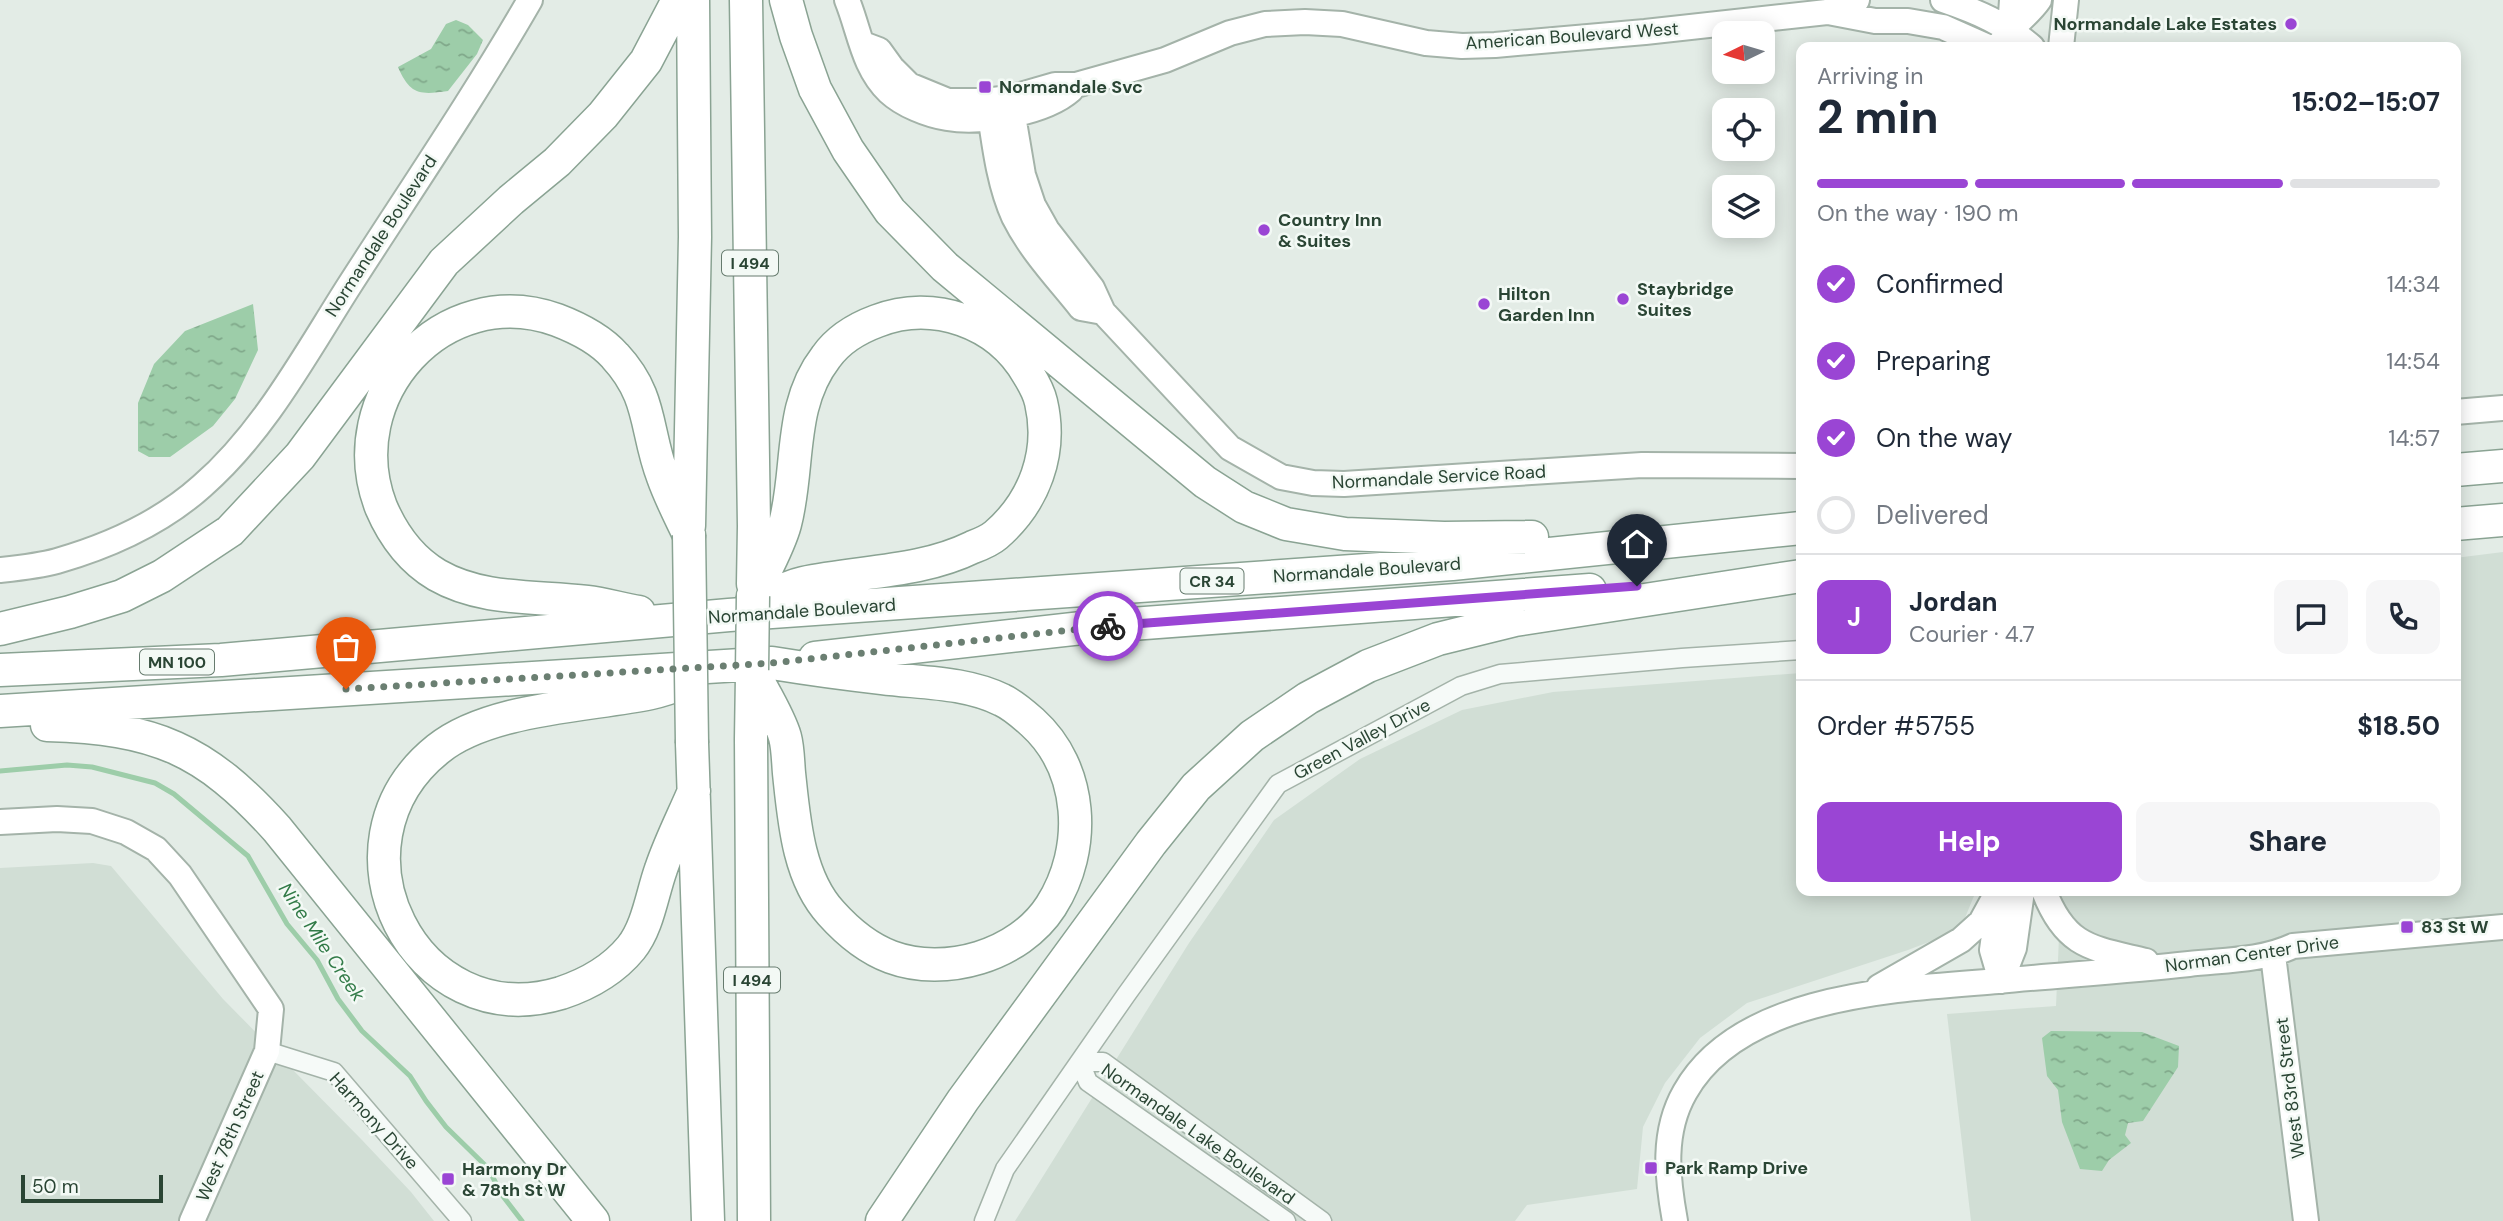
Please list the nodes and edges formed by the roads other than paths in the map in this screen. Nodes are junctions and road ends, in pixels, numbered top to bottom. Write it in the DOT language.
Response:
graph roads {
  1 [pos="530,0"];
  2 [pos="678,0"];
  3 [pos="693,0"];
  4 [pos="746,0"];
  5 [pos="786,0"];
  6 [pos="847,0"];
  7 [pos="1857,0"];
  8 [pos="1943,0"];
  9 [pos="2012,0"];
  10 [pos="2039,0"];
  11 [pos="2066,0"];
  12 [pos="1827,12"];
  13 [pos="2004,38"];
  14 [pos="1978,42"];
  15 [pos="2062,42"];
  16 [pos="1000,107"];
  17 [pos="2503,408"];
  18 [pos="2461,412"];
  19 [pos="1796,466"];
  20 [pos="2503,466"];
  21 [pos="2461,470"];
  22 [pos="2503,520"];
  23 [pos="2461,524"];
  24 [pos="1796,528"];
  25 [pos="689,535"];
  26 [pos="1695,537"];
  27 [pos="0,570"];
  28 [pos="1796,575"];
  29 [pos="1796,576"];
  30 [pos="741,606"];
  31 [pos="681,620"];
  32 [pos="0,629"];
  33 [pos="1796,650"];
  34 [pos="754,666"];
  35 [pos="0,670"];
  36 [pos="0,711"];
  37 [pos="0,724"];
  38 [pos="694,791"];
  39 [pos="0,822"];
  40 [pos="1996,896"];
  41 [pos="1998,896"];
  42 [pos="2021,896"];
  43 [pos="2045,896"];
  44 [pos="2503,927"];
  45 [pos="2273,955"];
  46 [pos="2167,967"];
  47 [pos="2001,981"];
  48 [pos="1866,994"];
  49 [pos="267,1051"];
  50 [pos="1080,1062"];
  51 [pos="192,1221"];
  52 [pos="462,1221"];
  53 [pos="593,1221"];
  54 [pos="708,1221"];
  55 [pos="754,1221"];
  56 [pos="882,1221"];
  57 [pos="984,1221"];
  58 [pos="1286,1221"];
  59 [pos="1322,1221"];
  60 [pos="1675,1221"];
  61 [pos="2306,1221"];
  1 -- 27 [label="street, Normandale Boulevard"];
  2 -- 32 [label="highway"];
  3 -- 25 [label="highway, I 494"];
  4 -- 30 [label="highway, I 494"];
  5 -- 26 [label="highway"];
  6 -- 16 [label="street, American Boulevard West"];
  7 -- 12 [label="street, American Boulevard West"];
  8 -- 13 [label="street"];
  9 -- 13 [label="street"];
  10 -- 13 [label="street"];
  11 -- 15 [label="street"];
  12 -- 14 [label="street, American Boulevard West"];
  12 -- 16 [label="street, American Boulevard West"];
  16 -- 19 [label="street, Normandale Service Road"];
  17 -- 18 [label="street"];
  20 -- 21 [label="highway"];
  22 -- 23 [label="highway"];
  24 -- 26 [label="highway, Normandale Boulevard / CR 34"];
  25 -- 31 [label="highway"];
  25 -- 38 [label="highway, I 494, bridge"];
  26 -- 30 [label="highway, Normandale Boulevard / CR 34"];
  28 -- 34 [label="highway, Normandale Boulevard / CR 34"];
  29 -- 56 [label="highway"];
  30 -- 30 [label="highway"];
  30 -- 31 [label="highway, Normandale Boulevard / CR 34"];
  30 -- 34 [label="highway, I 494, bridge"];
  31 -- 35 [label="highway, MN 100"];
  33 -- 50 [label="street, Green Valley Drive"];
  34 -- 34 [label="highway"];
  34 -- 36 [label="highway, MN 100"];
  34 -- 38 [label="highway"];
  34 -- 55 [label="highway, I 494"];
  37 -- 53 [label="highway"];
  38 -- 54 [label="highway, I 494"];
  39 -- 49 [label="street"];
  40 -- 48 [label="street"];
  41 -- 47 [label="street"];
  42 -- 47 [label="street"];
  43 -- 46 [label="street"];
  44 -- 45 [label="street, Norman Center Drive"];
  45 -- 46 [label="street, Norman Center Drive"];
  45 -- 61 [label="street, West 83rd Street"];
  46 -- 47 [label="street, Norman Center Drive"];
  47 -- 48 [label="street"];
  48 -- 60 [label="street"];
  49 -- 51 [label="street, West 78th Street"];
  49 -- 52 [label="street, Harmony Drive"];
  50 -- 57 [label="street, Green Valley Drive"];
  50 -- 58 [label="street, Normandale Lake Boulevard"];
  50 -- 59 [label="street, Normandale Lake Boulevard"];
}
